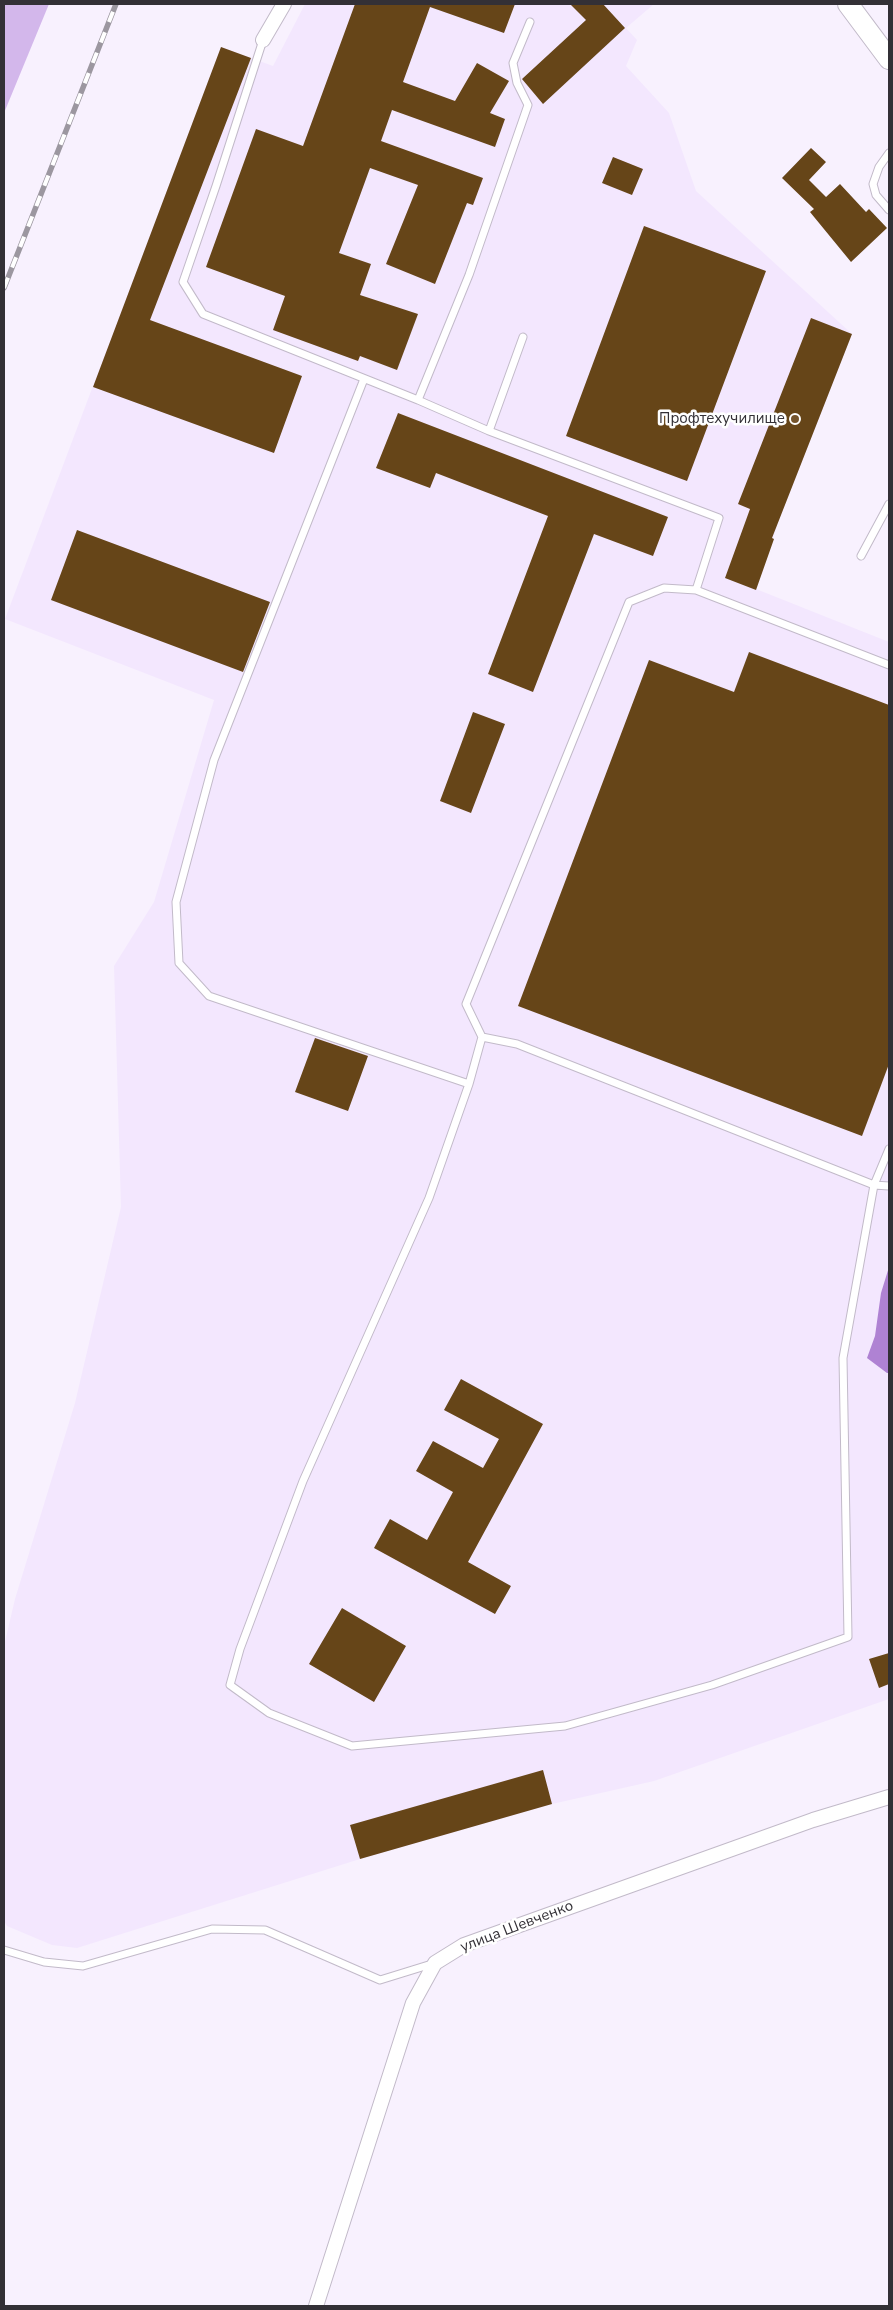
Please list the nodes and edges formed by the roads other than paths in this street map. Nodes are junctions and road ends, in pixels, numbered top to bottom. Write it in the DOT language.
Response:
graph roads {
  1 [pos="284,4"];
  2 [pos="848,4"];
  3 [pos="530,22"];
  4 [pos="263,40"];
  5 [pos="889,59"];
  6 [pos="889,153"];
  7 [pos="889,210"];
  8 [pos="523,337"];
  9 [pos="364,378"];
  10 [pos="418,400"];
  11 [pos="489,431"];
  12 [pos="889,504"];
  13 [pos="861,556"];
  14 [pos="696,590"];
  15 [pos="889,666"];
  16 [pos="482,1037"];
  17 [pos="470,1084"];
  18 [pos="889,1149"];
  19 [pos="874,1185"];
  20 [pos="889,1186"];
  21 [pos="889,1797"];
  22 [pos="4,1950"];
  23 [pos="435,1963"];
  24 [pos="316,2306"];
  1 -- 4 [label="street"];
  2 -- 5 [label="street"];
  3 -- 10 [label="lane"];
  4 -- 9 [label="lane"];
  6 -- 7 [label="lane"];
  8 -- 11 [label="lane"];
  9 -- 10 [label="lane"];
  9 -- 17 [label="lane"];
  10 -- 11 [label="lane"];
  11 -- 14 [label="lane"];
  12 -- 13 [label="lane"];
  14 -- 15 [label="lane"];
  14 -- 16 [label="lane"];
  16 -- 17 [label="lane"];
  16 -- 19 [label="lane"];
  17 -- 19 [label="lane"];
  18 -- 19 [label="lane"];
  19 -- 20 [label="lane"];
  21 -- 23 [label="street, улица Шевченко"];
  22 -- 23 [label="lane"];
  23 -- 24 [label="street"];
}
